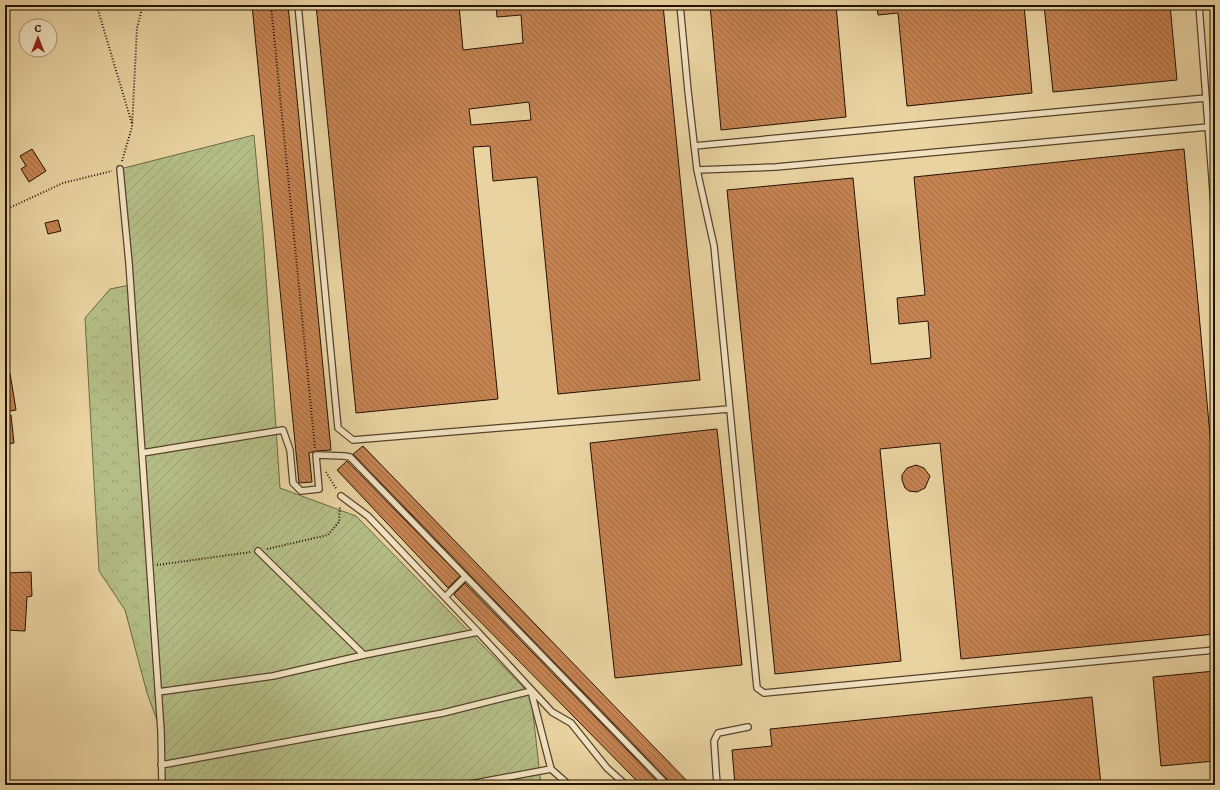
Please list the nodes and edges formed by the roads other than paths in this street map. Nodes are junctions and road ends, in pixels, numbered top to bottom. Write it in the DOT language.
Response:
graph roads {
  1 [pos="298,5"];
  2 [pos="680,5"];
  3 [pos="1199,5"];
  4 [pos="1206,98"];
  5 [pos="1208,127"];
  6 [pos="694,146"];
  7 [pos="120,169"];
  8 [pos="697,170"];
  9 [pos="1215,218"];
  10 [pos="729,409"];
  11 [pos="142,453"];
  12 [pos="341,496"];
  13 [pos="258,551"];
  14 [pos="465,577"];
  15 [pos="445,597"];
  16 [pos="478,632"];
  17 [pos="1215,650"];
  18 [pos="364,655"];
  19 [pos="531,691"];
  20 [pos="158,692"];
  21 [pos="748,727"];
  22 [pos="161,765"];
  23 [pos="551,769"];
  24 [pos="162,785"];
  25 [pos="465,785"];
  26 [pos="569,785"];
  27 [pos="626,785"];
  28 [pos="667,785"];
  29 [pos="717,785"];
  1 -- 10 [label="lane"];
  2 -- 6 [label="lane"];
  3 -- 4 [label="lane"];
  4 -- 5 [label="lane"];
  4 -- 6 [label="lane"];
  5 -- 8 [label="lane"];
  5 -- 9 [label="lane"];
  6 -- 8 [label="lane"];
  7 -- 11 [label="lane"];
  8 -- 10 [label="lane"];
  10 -- 17 [label="lane"];
  11 -- 14 [label="lane"];
  11 -- 20 [label="lane"];
  12 -- 15 [label="lane"];
  13 -- 18 [label="lane"];
  14 -- 15 [label="lane"];
  14 -- 28 [label="lane"];
  15 -- 16 [label="lane"];
  16 -- 18 [label="lane"];
  16 -- 19 [label="lane"];
  18 -- 20 [label="lane"];
  19 -- 22 [label="lane"];
  19 -- 23 [label="lane"];
  19 -- 27 [label="lane"];
  20 -- 22 [label="lane"];
  21 -- 29 [label="lane"];
  22 -- 24 [label="lane"];
  23 -- 25 [label="lane"];
  23 -- 26 [label="lane"];
}
